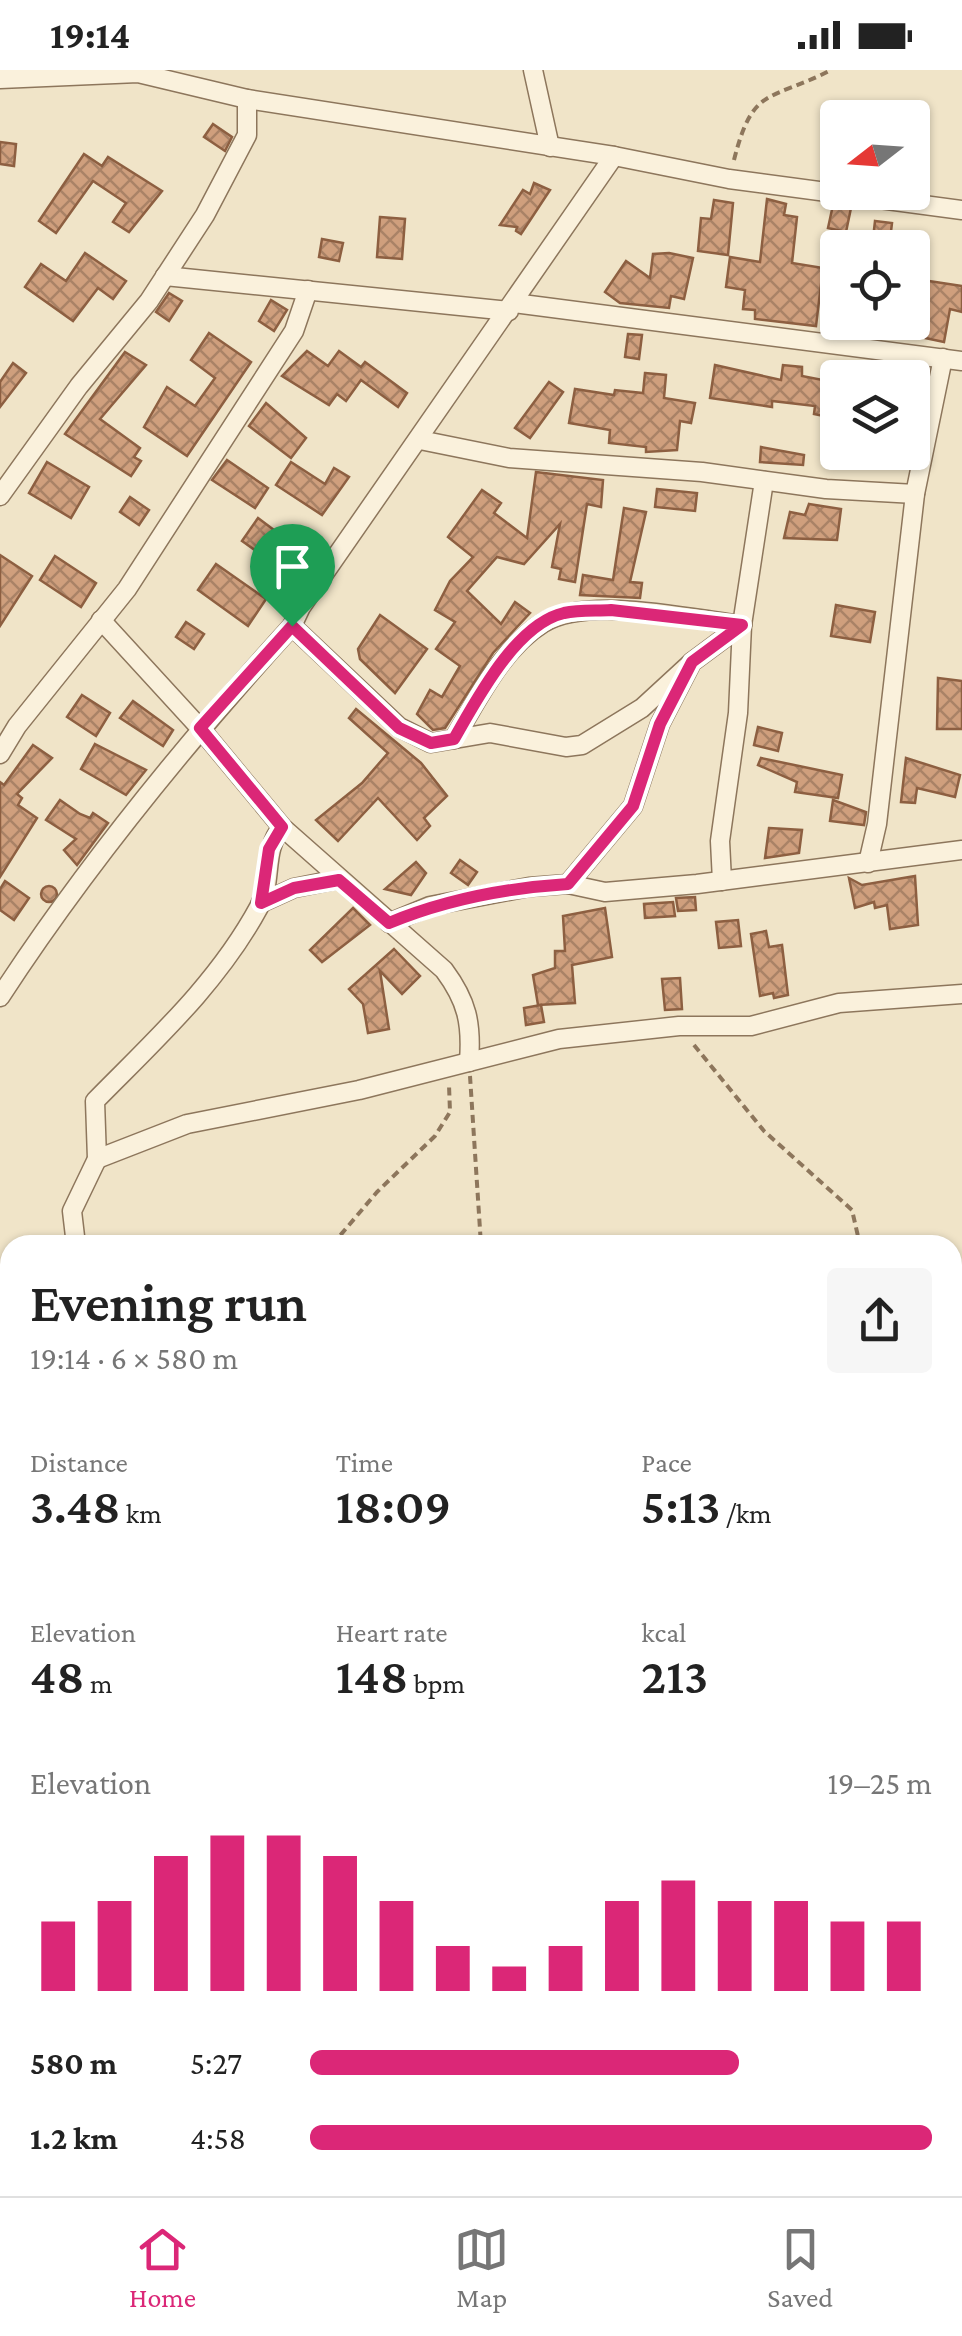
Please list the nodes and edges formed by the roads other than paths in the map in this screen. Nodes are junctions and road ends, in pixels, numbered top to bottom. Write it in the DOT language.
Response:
graph roads {
  1 [pos="533,70"];
  2 [pos="0,79"];
  3 [pos="246,99"];
  4 [pos="550,146"];
  5 [pos="614,156"];
  6 [pos="962,210"];
  7 [pos="165,276"];
  8 [pos="308,290"];
  9 [pos="512,307"];
  10 [pos="952,360"];
  11 [pos="420,440"];
  12 [pos="764,481"];
  13 [pos="915,494"];
  14 [pos="0,496"];
  15 [pos="101,620"];
  16 [pos="742,625"];
  17 [pos="292,626"];
  18 [pos="692,662"];
  19 [pos="0,715"];
  20 [pos="17,726"];
  21 [pos="200,728"];
  22 [pos="454,739"];
  23 [pos="0,754"];
  24 [pos="282,827"];
  25 [pos="962,850"];
  26 [pos="868,864"];
  27 [pos="339,880"];
  28 [pos="722,881"];
  29 [pos="568,884"];
  30 [pos="261,903"];
  31 [pos="389,923"];
  32 [pos="962,994"];
  33 [pos="0,997"];
  34 [pos="468,1062"];
  35 [pos="96,1158"];
  36 [pos="75,1235"];
  1 -- 4 [label="street"];
  2 -- 3 [label="street"];
  3 -- 4 [label="street"];
  3 -- 7 [label="street"];
  4 -- 5 [label="street"];
  5 -- 6 [label="street"];
  5 -- 9 [label="street"];
  7 -- 8 [label="street"];
  7 -- 14 [label="street"];
  8 -- 9 [label="street"];
  8 -- 15 [label="street"];
  9 -- 10 [label="street"];
  9 -- 11 [label="street"];
  10 -- 13 [label="street"];
  11 -- 12 [label="street"];
  11 -- 17 [label="street"];
  12 -- 13 [label="street"];
  12 -- 16 [label="street"];
  13 -- 26 [label="street"];
  15 -- 20 [label="street"];
  15 -- 21 [label="street"];
  16 -- 18 [label="street"];
  16 -- 22 [label="street"];
  16 -- 28 [label="street"];
  17 -- 21 [label="street"];
  17 -- 22 [label="street"];
  18 -- 22 [label="street"];
  18 -- 29 [label="street"];
  19 -- 20 [label="street"];
  20 -- 23 [label="street"];
  21 -- 24 [label="street"];
  21 -- 33 [label="street"];
  24 -- 27 [label="street"];
  24 -- 30 [label="street"];
  25 -- 26 [label="street"];
  26 -- 28 [label="street"];
  27 -- 30 [label="street"];
  27 -- 31 [label="street"];
  28 -- 29 [label="street"];
  29 -- 31 [label="street"];
  30 -- 35 [label="street"];
  31 -- 34 [label="street"];
  32 -- 34 [label="street"];
  34 -- 35 [label="street"];
  35 -- 36 [label="street"];
}
